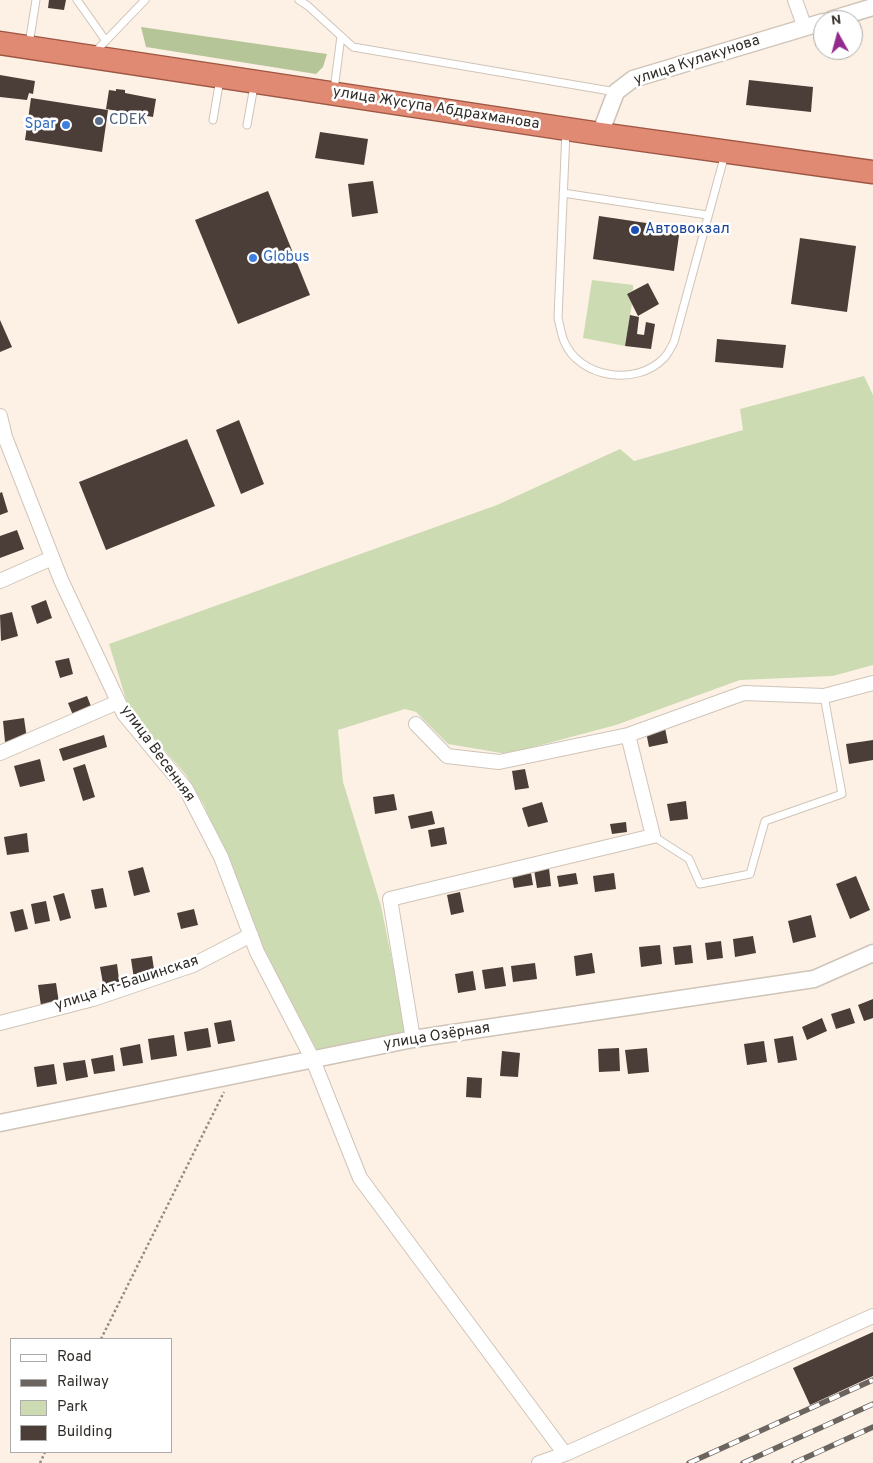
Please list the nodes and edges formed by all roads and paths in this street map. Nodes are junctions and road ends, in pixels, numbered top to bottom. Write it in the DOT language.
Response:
graph roads {
  1 [pos="36,0"];
  2 [pos="77,0"];
  3 [pos="145,0"];
  4 [pos="299,0"];
  5 [pos="795,0"];
  6 [pos="813,25"];
  7 [pos="805,28"];
  8 [pos="341,36"];
  9 [pos="106,41"];
  10 [pos="0,43"];
  11 [pos="29,48"];
  12 [pos="90,57"];
  13 [pos="220,76"];
  14 [pos="255,82"];
  15 [pos="616,92"];
  16 [pos="333,93"];
  17 [pos="213,120"];
  18 [pos="247,125"];
  19 [pos="566,128"];
  20 [pos="600,134"];
  21 [pos="725,152"];
  22 [pos="873,172"];
  23 [pos="563,193"];
  24 [pos="708,215"];
  25 [pos="0,416"];
  26 [pos="52,558"];
  27 [pos="0,581"];
  28 [pos="873,683"];
  29 [pos="824,696"];
  30 [pos="118,702"];
  31 [pos="416,724"];
  32 [pos="628,735"];
  33 [pos="0,752"];
  34 [pos="653,836"];
  35 [pos="251,935"];
  36 [pos="873,953"];
  37 [pos="0,1023"];
  38 [pos="413,1039"];
  39 [pos="313,1060"];
  40 [pos="231,1076"];
  41 [pos="0,1123"];
  42 [pos="873,1316"];
  43 [pos="101,1338"];
  44 [pos="566,1454"];
  45 [pos="539,1463"];
  1 -- 11 [label="lane"];
  2 -- 9 [label="lane"];
  3 -- 9 [label="lane"];
  4 -- 8 [label="lane"];
  5 -- 7 [label="street"];
  6 -- 7 [label="street, улица Кулакунова"];
  7 -- 15 [label="street, улица Кулакунова"];
  8 -- 15 [label="lane"];
  8 -- 16 [label="lane"];
  9 -- 12 [label="lane"];
  10 -- 11 [label="highway, улица Жусупа Абдрахманова"];
  11 -- 12 [label="highway, улица Жусупа Абдрахманова"];
  12 -- 13 [label="highway, улица Жусупа Абдрахманова"];
  13 -- 14 [label="highway, улица Жусупа Абдрахманова"];
  13 -- 17 [label="lane"];
  14 -- 16 [label="highway, улица Жусупа Абдрахманова"];
  14 -- 18 [label="lane"];
  15 -- 20 [label="street, улица Кулакунова"];
  16 -- 19 [label="highway, улица Жусупа Абдрахманова"];
  19 -- 20 [label="highway, улица Жусупа Абдрахманова"];
  19 -- 23 [label="lane"];
  20 -- 21 [label="highway, улица Жусупа Абдрахманова"];
  21 -- 22 [label="highway, улица Жусупа Абдрахманова"];
  21 -- 24 [label="lane"];
  23 -- 24 [label="lane"];
  23 -- 24 [label="lane"];
  25 -- 26 [label="street, улица Весенняя"];
  26 -- 27 [label="street"];
  26 -- 30 [label="street, улица Весенняя"];
  28 -- 29 [label="street"];
  29 -- 32 [label="street"];
  29 -- 34 [label="lane"];
  30 -- 33 [label="street"];
  30 -- 35 [label="street, улица Весенняя"];
  31 -- 32 [label="street"];
  32 -- 34 [label="street"];
  34 -- 38 [label="street"];
  35 -- 37 [label="street, улица Ат-Башинская"];
  35 -- 39 [label="street, улица Весенняя"];
  36 -- 38 [label="street, улица Озёрная"];
  38 -- 39 [label="street, улица Озёрная"];
  39 -- 40 [label="street, улица Озёрная"];
  39 -- 44 [label="street, улица Весенняя"];
  40 -- 41 [label="street, улица Озёрная"];
  40 -- 43 [label="path"];
  42 -- 44 [label="street"];
  44 -- 45 [label="street"];
}
